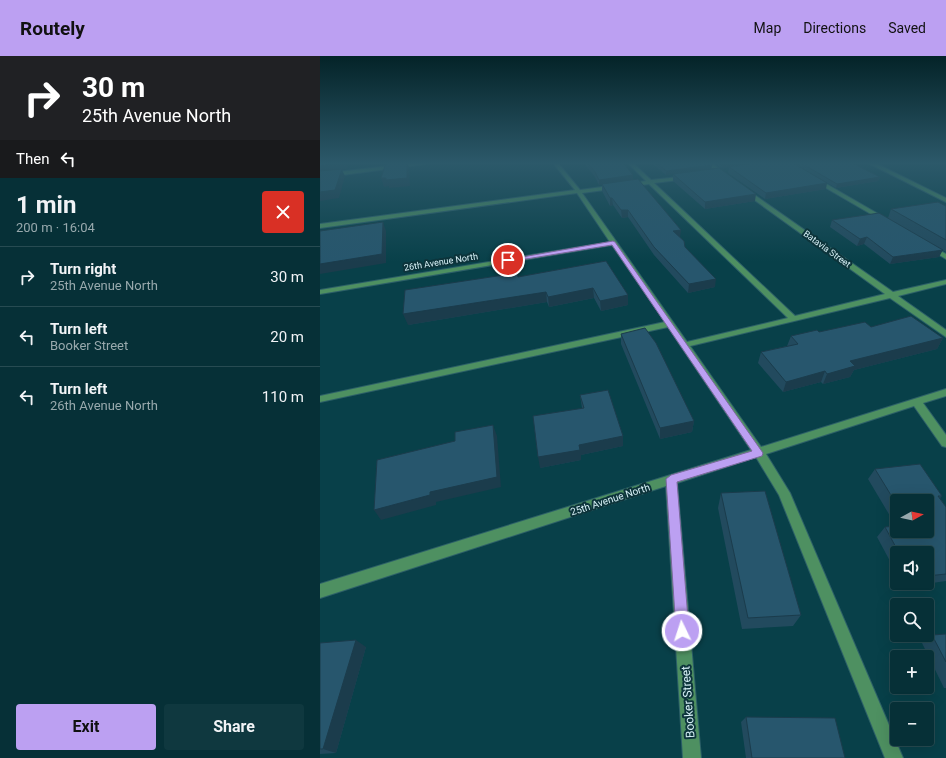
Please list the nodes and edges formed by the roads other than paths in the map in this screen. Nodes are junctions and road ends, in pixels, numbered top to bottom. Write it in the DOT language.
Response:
graph roads {
  1 [pos="551,196"];
  2 [pos="582,196"];
  3 [pos="664,196"];
  4 [pos="752,196"];
  5 [pos="842,196"];
  6 [pos="320,226"];
  7 [pos="894,226"];
  8 [pos="613,243"];
  9 [pos="926,245"];
  10 [pos="946,257"];
  11 [pos="946,282"];
  12 [pos="320,292"];
  13 [pos="891,295"];
  14 [pos="794,319"];
  15 [pos="669,324"];
  16 [pos="946,334"];
  17 [pos="684,346"];
  18 [pos="946,392"];
  19 [pos="320,399"];
  20 [pos="917,402"];
  21 [pos="946,443"];
  22 [pos="758,453"];
  23 [pos="671,479"];
  24 [pos="320,591"];
  25 [pos="692,758"];
  26 [pos="894,758"];
  1 -- 6 [label="street"];
  2 -- 8 [label="street"];
  3 -- 14 [label="street"];
  4 -- 13 [label="street, Batavia Street"];
  5 -- 7 [label="street"];
  8 -- 12 [label="street, 26th Avenue North"];
  8 -- 15 [label="street"];
  9 -- 10 [label="street"];
  11 -- 13 [label="street"];
  13 -- 14 [label="street"];
  13 -- 16 [label="street, Batavia Street"];
  14 -- 17 [label="street"];
  15 -- 17 [label="street"];
  15 -- 19 [label="street"];
  17 -- 22 [label="street"];
  18 -- 20 [label="street, 25th Avenue North"];
  20 -- 21 [label="street"];
  20 -- 22 [label="street, 25th Avenue North"];
  22 -- 23 [label="street, 25th Avenue North"];
  22 -- 26 [label="street"];
  23 -- 24 [label="street, 25th Avenue North"];
  23 -- 25 [label="street, Booker Street"];
}
